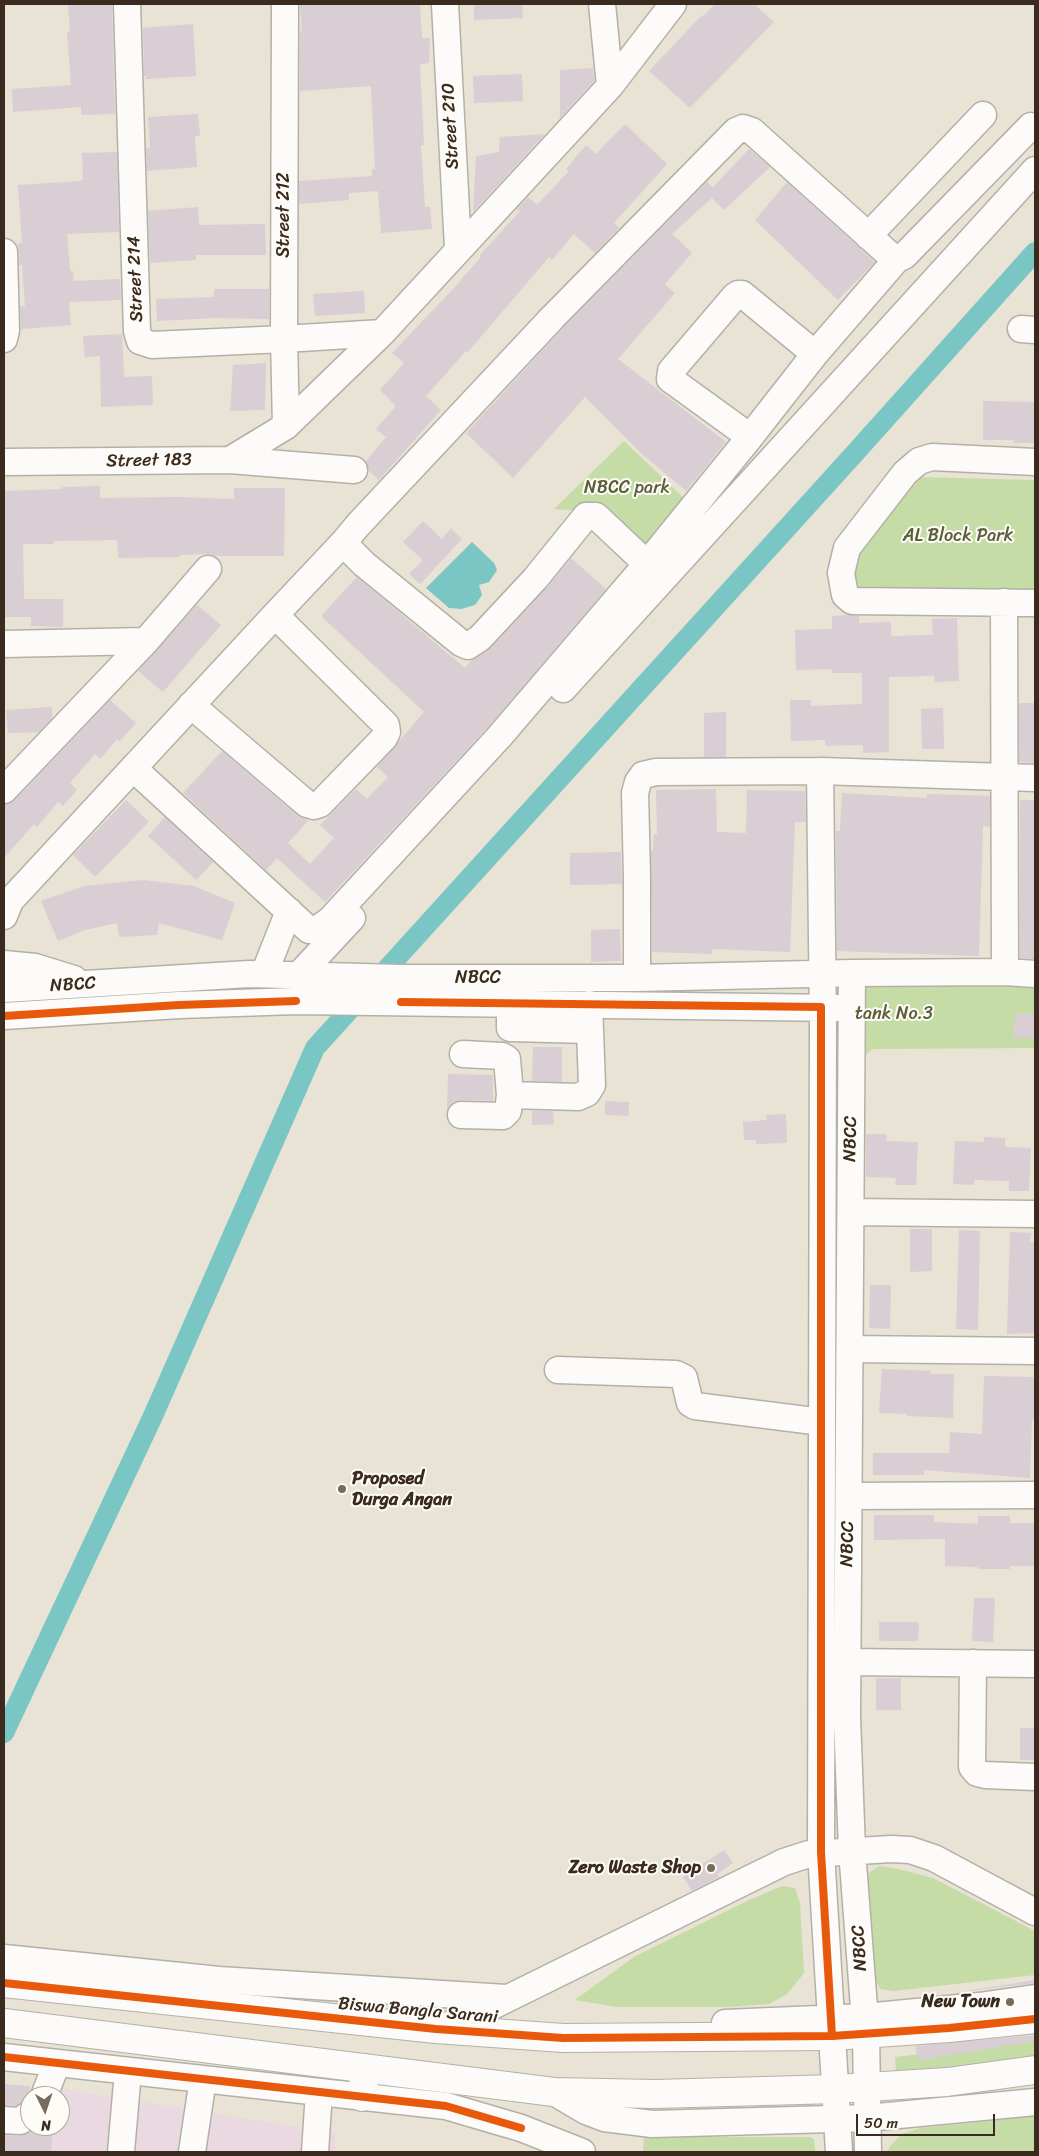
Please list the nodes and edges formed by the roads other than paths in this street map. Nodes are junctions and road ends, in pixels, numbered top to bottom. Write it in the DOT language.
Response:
graph roads {
  1 [pos="126,4"];
  2 [pos="285,4"];
  3 [pos="445,4"];
  4 [pos="602,4"];
  5 [pos="673,4"];
  6 [pos="610,86"];
  7 [pos="983,115"];
  8 [pos="1031,126"];
  9 [pos="1035,170"];
  10 [pos="868,236"];
  11 [pos="458,248"];
  12 [pos="4,252"];
  13 [pos="897,259"];
  14 [pos="382,332"];
  15 [pos="4,338"];
  16 [pos="284,339"];
  17 [pos="815,354"];
  18 [pos="286,426"];
  19 [pos="750,437"];
  20 [pos="230,460"];
  21 [pos="4,462"];
  22 [pos="1035,462"];
  23 [pos="354,470"];
  24 [pos="343,543"];
  25 [pos="647,564"];
  26 [pos="208,568"];
  27 [pos="1004,602"];
  28 [pos="1035,603"];
  29 [pos="275,615"];
  30 [pos="146,641"];
  31 [pos="4,644"];
  32 [pos="191,705"];
  33 [pos="133,768"];
  34 [pos="820,771"];
  35 [pos="1004,777"];
  36 [pos="1035,778"];
  37 [pos="4,790"];
  38 [pos="289,911"];
  39 [pos="4,916"];
  40 [pos="4,964"];
  41 [pos="1005,972"];
  42 [pos="852,973"];
  43 [pos="264,974"];
  44 [pos="1035,974"];
  45 [pos="304,975"];
  46 [pos="821,975"];
  47 [pos="354,976"];
  48 [pos="637,978"];
  49 [pos="88,984"];
  50 [pos="4,989"];
  51 [pos="400,990"];
  52 [pos="348,1001"];
  53 [pos="510,1004"];
  54 [pos="589,1004"];
  55 [pos="821,1007"];
  56 [pos="853,1008"];
  57 [pos="4,1016"];
  58 [pos="590,1030"];
  59 [pos="462,1054"];
  60 [pos="510,1095"];
  61 [pos="461,1115"];
  62 [pos="851,1212"];
  63 [pos="1035,1214"];
  64 [pos="850,1349"];
  65 [pos="1035,1350"];
  66 [pos="558,1370"];
  67 [pos="822,1422"];
  68 [pos="849,1496"];
  69 [pos="1035,1496"];
  70 [pos="847,1662"];
  71 [pos="973,1663"];
  72 [pos="1035,1664"];
  73 [pos="1035,1777"];
  74 [pos="852,1850"];
  75 [pos="821,1852"];
  76 [pos="1035,1912"];
  77 [pos="4,1958"];
  78 [pos="4,1983"];
  79 [pos="508,1998"];
  80 [pos="1035,1998"];
  81 [pos="1035,2019"];
  82 [pos="4,2023"];
  83 [pos="866,2026"];
  84 [pos="831,2028"];
  85 [pos="436,2029"];
  86 [pos="4,2057"];
  87 [pos="57,2063"];
  88 [pos="365,2068"];
  89 [pos="1035,2070"];
  90 [pos="128,2071"];
  91 [pos="202,2080"];
  92 [pos="48,2086"];
  93 [pos="867,2088"];
  94 [pos="836,2089"];
  95 [pos="319,2092"];
  96 [pos="554,2092"];
  97 [pos="362,2097"];
  98 [pos="1035,2102"];
  99 [pos="867,2118"];
  100 [pos="838,2119"];
  101 [pos="4,2120"];
  102 [pos="20,2121"];
  103 [pos="121,2152"];
  104 [pos="192,2152"];
  105 [pos="315,2152"];
  106 [pos="582,2152"];
  107 [pos="839,2152"];
  108 [pos="868,2152"];
  1 -- 16 [label="street, Street 214"];
  2 -- 16 [label="street, Street 212"];
  3 -- 11 [label="street, Street 210"];
  4 -- 6 [label="street"];
  5 -- 6 [label="street"];
  6 -- 11 [label="street"];
  7 -- 10 [label="street"];
  8 -- 13 [label="street"];
  9 -- 45 [label="street"];
  10 -- 13 [label="street"];
  10 -- 24 [label="street"];
  11 -- 14 [label="street"];
  12 -- 15 [label="street"];
  13 -- 17 [label="street"];
  14 -- 16 [label="street, Street 214"];
  14 -- 18 [label="street"];
  16 -- 18 [label="street, Street 212"];
  17 -- 19 [label="street"];
  17 -- 19 [label="street"];
  18 -- 20 [label="street"];
  19 -- 25 [label="street"];
  20 -- 21 [label="street, Street 183"];
  20 -- 23 [label="street, Street 183"];
  22 -- 27 [label="street"];
  24 -- 25 [label="street"];
  24 -- 29 [label="street"];
  25 -- 38 [label="street"];
  26 -- 30 [label="street"];
  27 -- 28 [label="street"];
  27 -- 35 [label="street"];
  29 -- 32 [label="street"];
  29 -- 32 [label="street"];
  30 -- 31 [label="street"];
  30 -- 37 [label="street"];
  32 -- 33 [label="street"];
  33 -- 38 [label="street"];
  33 -- 39 [label="street"];
  34 -- 35 [label="street"];
  34 -- 46 [label="street"];
  34 -- 48 [label="street"];
  35 -- 36 [label="street"];
  35 -- 41 [label="street"];
  38 -- 43 [label="street"];
  40 -- 49 [label="street"];
  41 -- 42 [label="street"];
  41 -- 44 [label="street"];
  42 -- 46 [label="street, NBCC"];
  42 -- 56 [label="street, NBCC"];
  43 -- 45 [label="street, NBCC"];
  43 -- 49 [label="street, NBCC"];
  45 -- 47 [label="street, NBCC"];
  46 -- 48 [label="street, NBCC"];
  46 -- 55 [label="street"];
  47 -- 51 [label="street, NBCC"];
  47 -- 52 [label="street"];
  48 -- 51 [label="street, NBCC"];
  49 -- 50 [label="street, NBCC"];
  51 -- 52 [label="street"];
  51 -- 53 [label="street"];
  52 -- 57 [label="street"];
  53 -- 54 [label="street"];
  53 -- 58 [label="street"];
  54 -- 55 [label="street"];
  54 -- 58 [label="street"];
  55 -- 56 [label="street"];
  55 -- 67 [label="street"];
  56 -- 62 [label="street, NBCC"];
  58 -- 60 [label="street"];
  59 -- 60 [label="street"];
  60 -- 61 [label="street"];
  62 -- 63 [label="street"];
  62 -- 64 [label="street, NBCC"];
  64 -- 65 [label="street"];
  64 -- 68 [label="street, NBCC"];
  66 -- 67 [label="street"];
  67 -- 75 [label="street"];
  68 -- 69 [label="street"];
  68 -- 70 [label="street, NBCC"];
  70 -- 71 [label="street"];
  70 -- 74 [label="street, NBCC"];
  71 -- 72 [label="street"];
  71 -- 73 [label="street"];
  74 -- 75 [label="street"];
  74 -- 76 [label="street"];
  74 -- 83 [label="street, NBCC"];
  75 -- 79 [label="street"];
  75 -- 84 [label="street"];
  77 -- 79 [label="street"];
  78 -- 85 [label="main road, Biswa Bangla Sarani"];
  79 -- 85 [label="street"];
  80 -- 83 [label="street"];
  81 -- 83 [label="main road, Biswa Bangla Sarani"];
  82 -- 88 [label="main road"];
  83 -- 84 [label="main road, Biswa Bangla Sarani"];
  83 -- 93 [label="street, NBCC"];
  84 -- 85 [label="main road, Biswa Bangla Sarani"];
  84 -- 94 [label="street"];
  86 -- 87 [label="street"];
  87 -- 90 [label="street"];
  87 -- 92 [label="street"];
  88 -- 96 [label="main road"];
  88 -- 97 [label="main road"];
  89 -- 93 [label="main road"];
  90 -- 91 [label="street"];
  90 -- 103 [label="street"];
  91 -- 95 [label="street"];
  91 -- 104 [label="street"];
  93 -- 94 [label="main road"];
  93 -- 99 [label="street, NBCC"];
  94 -- 96 [label="main road"];
  94 -- 100 [label="street"];
  95 -- 97 [label="street"];
  95 -- 105 [label="street"];
  96 -- 100 [label="street"];
  97 -- 106 [label="street"];
  98 -- 99 [label="street"];
  99 -- 100 [label="street"];
  99 -- 108 [label="street, NBCC"];
  100 -- 107 [label="street"];
  101 -- 102 [label="street"];
}
